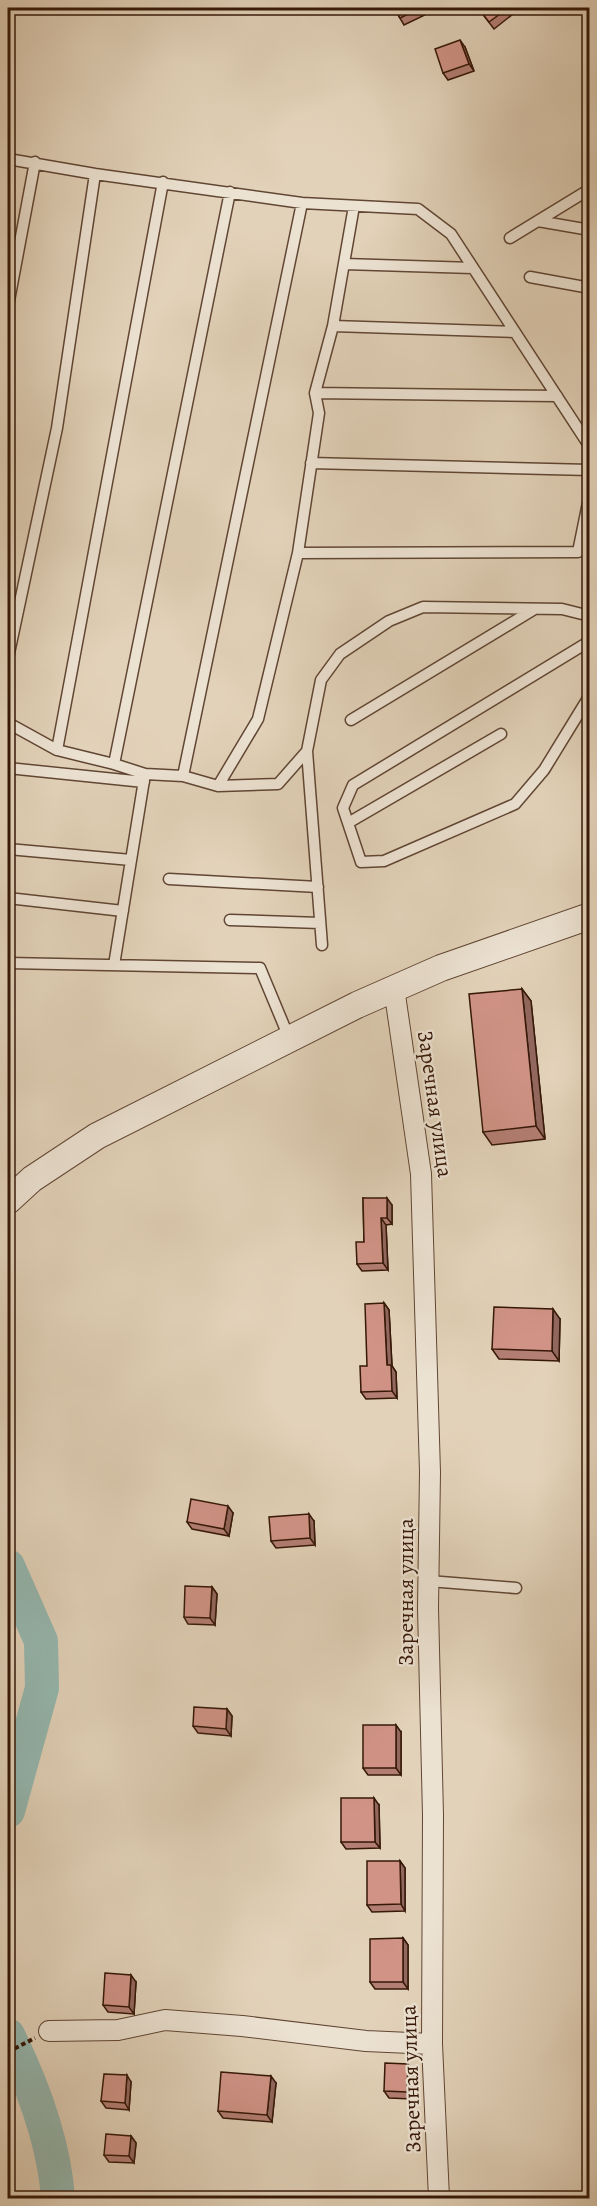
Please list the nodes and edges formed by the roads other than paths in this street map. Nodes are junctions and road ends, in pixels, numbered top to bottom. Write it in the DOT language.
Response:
graph roads {
  1 [pos="8,159"];
  2 [pos="34,162"];
  3 [pos="95,174"];
  4 [pos="163,182"];
  5 [pos="590,189"];
  6 [pos="230,192"];
  7 [pos="302,203"];
  8 [pos="354,206"];
  9 [pos="538,221"];
  10 [pos="590,230"];
  11 [pos="510,238"];
  12 [pos="344,264"];
  13 [pos="473,268"];
  14 [pos="530,277"];
  15 [pos="590,288"];
  16 [pos="8,306"];
  17 [pos="333,326"];
  18 [pos="515,332"];
  19 [pos="315,393"];
  20 [pos="556,396"];
  21 [pos="590,447"];
  22 [pos="311,463"];
  23 [pos="590,470"];
  24 [pos="590,493"];
  25 [pos="298,553"];
  26 [pos="534,609"];
  27 [pos="590,616"];
  28 [pos="590,641"];
  29 [pos="8,658"];
  30 [pos="590,696"];
  31 [pos="351,720"];
  32 [pos="8,723"];
  33 [pos="501,734"];
  34 [pos="57,750"];
  35 [pos="308,751"];
  36 [pos="114,764"];
  37 [pos="8,768"];
  38 [pos="183,776"];
  39 [pos="144,778"];
  40 [pos="218,786"];
  41 [pos="348,823"];
  42 [pos="8,849"];
  43 [pos="131,860"];
  44 [pos="169,879"];
  45 [pos="318,886"];
  46 [pos="8,898"];
  47 [pos="123,911"];
  48 [pos="590,916"];
  49 [pos="230,920"];
  50 [pos="320,923"];
  51 [pos="322,945"];
  52 [pos="8,963"];
  53 [pos="114,965"];
  54 [pos="394,988"];
  55 [pos="290,1040"];
  56 [pos="8,1201"];
  57 [pos="429,1581"];
  58 [pos="516,1588"];
  59 [pos="49,2031"];
  60 [pos="432,2044"];
  61 [pos="439,2199"];
  1 -- 2 [label="lane"];
  2 -- 3 [label="lane"];
  2 -- 16 [label="lane"];
  3 -- 4 [label="lane"];
  3 -- 29 [label="lane"];
  4 -- 6 [label="lane"];
  4 -- 34 [label="lane"];
  5 -- 9 [label="lane"];
  6 -- 7 [label="lane"];
  6 -- 36 [label="lane"];
  7 -- 8 [label="lane"];
  7 -- 38 [label="lane"];
  8 -- 12 [label="lane"];
  8 -- 13 [label="lane"];
  9 -- 10 [label="lane"];
  9 -- 11 [label="lane"];
  12 -- 13 [label="lane"];
  12 -- 17 [label="lane"];
  13 -- 18 [label="lane"];
  14 -- 15 [label="lane"];
  17 -- 18 [label="lane"];
  17 -- 19 [label="lane"];
  18 -- 20 [label="lane"];
  19 -- 20 [label="lane"];
  19 -- 22 [label="lane"];
  20 -- 21 [label="lane"];
  22 -- 23 [label="lane"];
  22 -- 25 [label="lane"];
  24 -- 25 [label="lane"];
  25 -- 40 [label="lane"];
  26 -- 27 [label="lane"];
  26 -- 31 [label="lane"];
  26 -- 35 [label="lane"];
  28 -- 41 [label="lane"];
  30 -- 41 [label="lane"];
  32 -- 34 [label="lane"];
  33 -- 41 [label="lane"];
  34 -- 36 [label="lane"];
  35 -- 40 [label="lane"];
  35 -- 45 [label="lane"];
  36 -- 39 [label="lane"];
  37 -- 39 [label="lane"];
  38 -- 39 [label="lane"];
  38 -- 40 [label="lane"];
  39 -- 43 [label="lane"];
  42 -- 43 [label="lane"];
  43 -- 47 [label="lane"];
  44 -- 45 [label="lane"];
  45 -- 50 [label="lane"];
  46 -- 47 [label="lane"];
  47 -- 53 [label="lane"];
  48 -- 54 [label="street"];
  49 -- 50 [label="lane"];
  50 -- 51 [label="lane"];
  52 -- 53 [label="lane"];
  53 -- 55 [label="lane"];
  54 -- 55 [label="street"];
  54 -- 57 [label="street, Заречная улица"];
  55 -- 56 [label="street"];
  57 -- 58 [label="lane"];
  57 -- 60 [label="street, Заречная улица"];
  59 -- 60 [label="street"];
  60 -- 61 [label="street, Заречная улица"];
}
